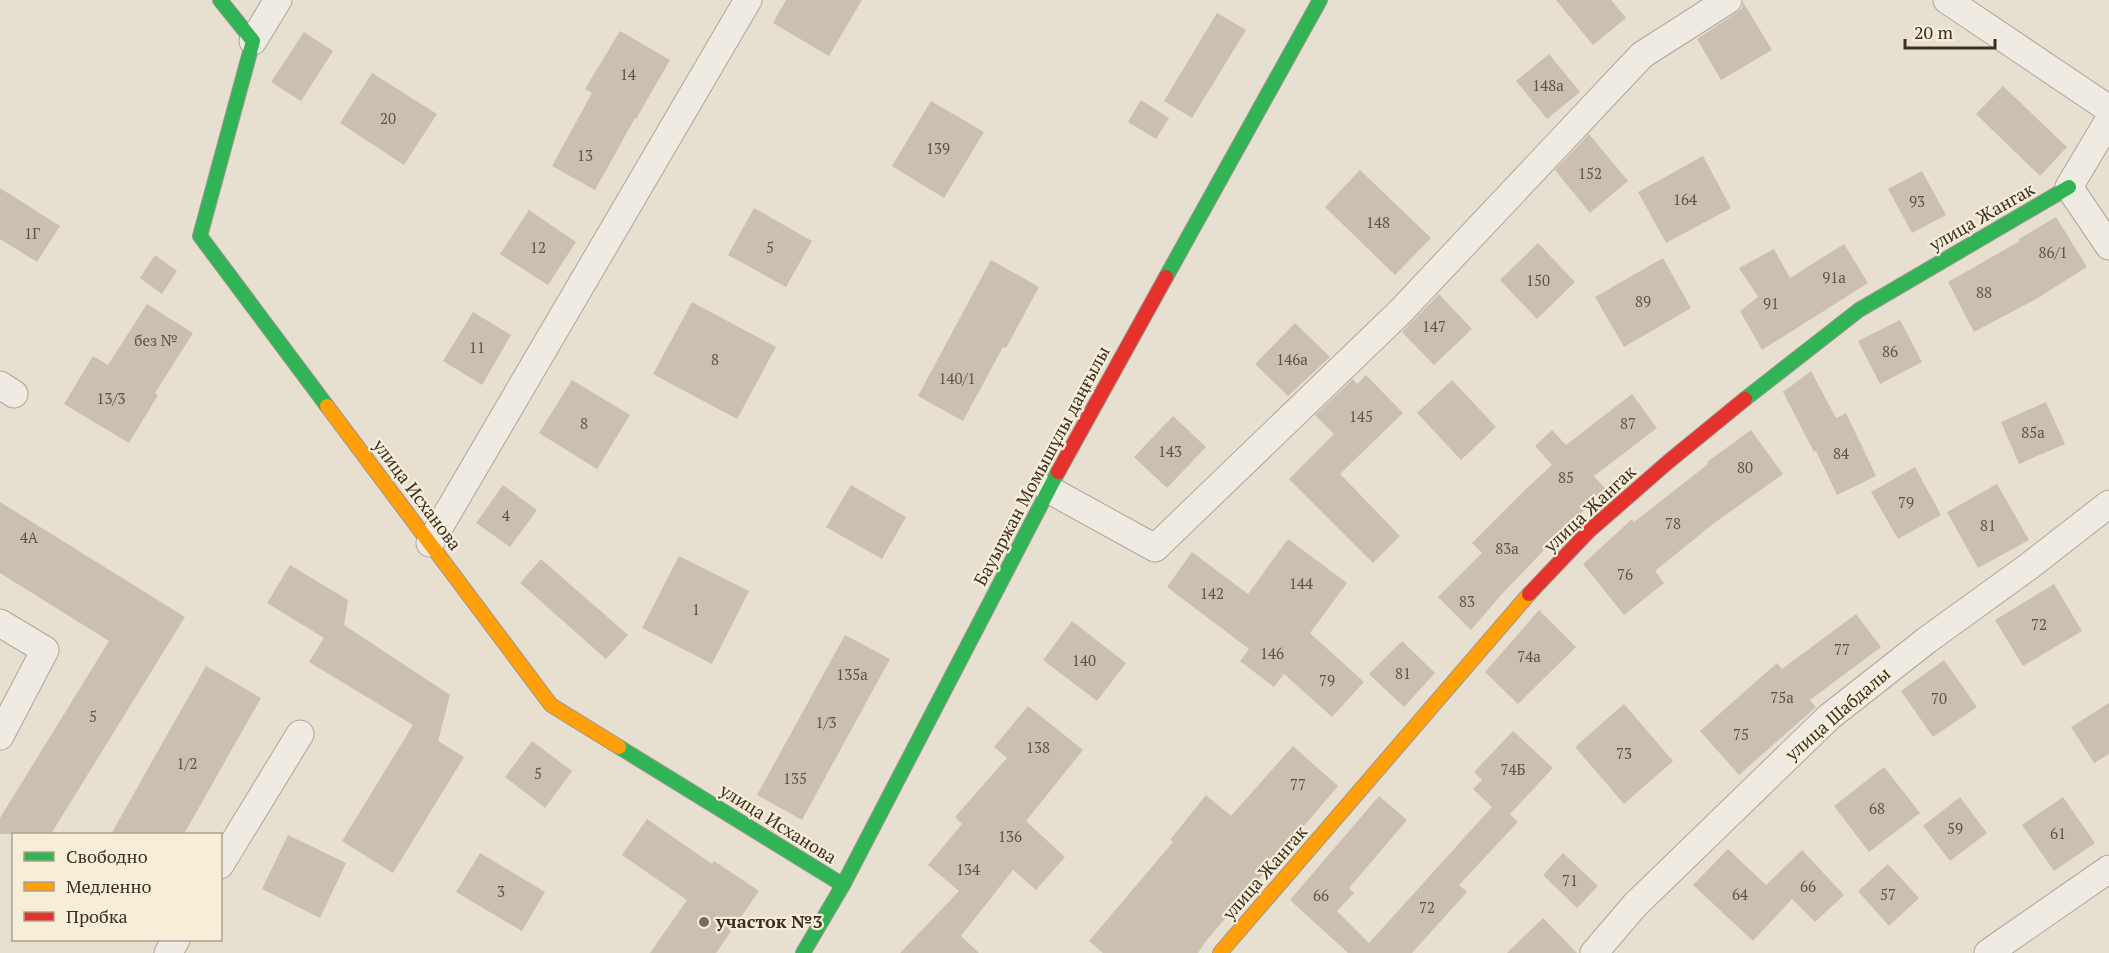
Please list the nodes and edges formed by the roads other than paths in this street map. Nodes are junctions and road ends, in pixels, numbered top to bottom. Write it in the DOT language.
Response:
graph roads {
  1 [pos="220,0"];
  2 [pos="278,0"];
  3 [pos="748,0"];
  4 [pos="1320,0"];
  5 [pos="1728,0"];
  6 [pos="1947,0"];
  7 [pos="253,41"];
  8 [pos="2109,109"];
  9 [pos="2109,120"];
  10 [pos="2069,187"];
  11 [pos="2109,246"];
  12 [pos="1048,489"];
  13 [pos="2109,504"];
  14 [pos="430,543"];
  15 [pos="0,623"];
  16 [pos="300,734"];
  17 [pos="0,736"];
  18 [pos="222,863"];
  19 [pos="2109,869"];
  20 [pos="843,885"];
  21 [pos="803,953"];
  22 [pos="1220,953"];
  23 [pos="1594,953"];
  24 [pos="1988,953"];
  1 -- 7 [label="main road"];
  2 -- 7 [label="street"];
  3 -- 14 [label="street"];
  4 -- 12 [label="main road, Бауыржан Момышұлы даңғылы"];
  5 -- 12 [label="street"];
  6 -- 8 [label="street"];
  7 -- 14 [label="main road, улица Исханова"];
  9 -- 10 [label="street"];
  10 -- 11 [label="street"];
  10 -- 22 [label="main road, улица Жангак"];
  12 -- 20 [label="main road, Бауыржан Момышұлы даңғылы"];
  13 -- 23 [label="street, улица Шабдалы"];
  14 -- 20 [label="main road, улица Исханова"];
  15 -- 17 [label="street"];
  16 -- 18 [label="street"];
  19 -- 24 [label="street"];
  20 -- 21 [label="main road, Бауыржан Момышұлы даңғылы"];
}
